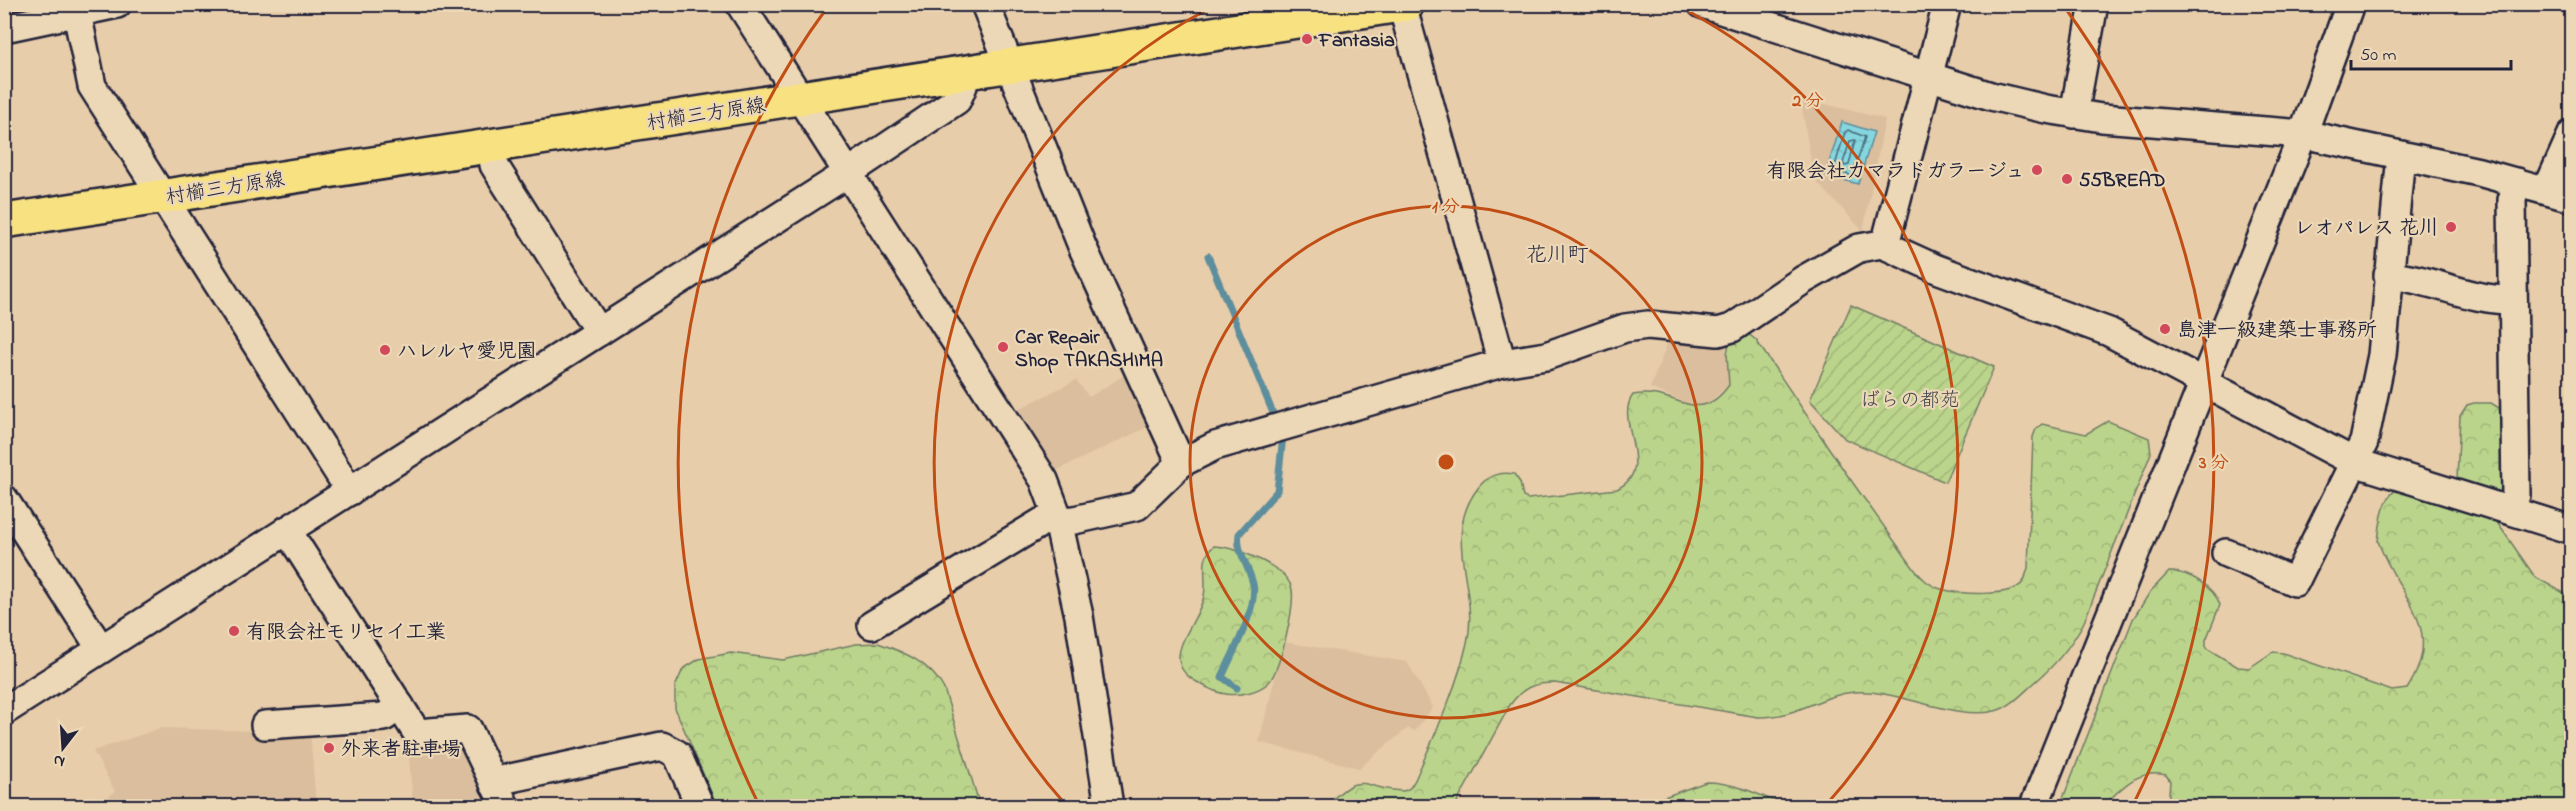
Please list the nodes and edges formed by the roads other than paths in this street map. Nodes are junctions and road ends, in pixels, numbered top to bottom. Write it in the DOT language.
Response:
graph roads {
  1 [pos="117,4"];
  2 [pos="740,4"];
  3 [pos="985,4"];
  4 [pos="1407,4"];
  5 [pos="1702,4"];
  6 [pos="1947,4"];
  7 [pos="2094,4"];
  8 [pos="2350,4"];
  9 [pos="1402,5"];
  10 [pos="77,13"];
  11 [pos="4,28"];
  12 [pos="1011,66"];
  13 [pos="961,74"];
  14 [pos="1929,76"];
  15 [pos="800,98"];
  16 [pos="2074,114"];
  17 [pos="2303,134"];
  18 [pos="2571,134"];
  19 [pos="491,146"];
  20 [pos="2401,155"];
  21 [pos="848,173"];
  22 [pos="2517,182"];
  23 [pos="2559,194"];
  24 [pos="163,197"];
  25 [pos="4,221"];
  26 [pos="1885,245"];
  27 [pos="2388,275"];
  28 [pos="2513,300"];
  29 [pos="599,332"];
  30 [pos="1502,363"];
  31 [pos="2203,383"];
  32 [pos="2354,462"];
  33 [pos="1181,463"];
  34 [pos="350,490"];
  35 [pos="4,499"];
  36 [pos="2511,510"];
  37 [pos="1058,521"];
  38 [pos="2571,530"];
  39 [pos="287,531"];
  40 [pos="2226,553"];
  41 [pos="872,625"];
  42 [pos="101,649"];
  43 [pos="400,706"];
  44 [pos="4,711"];
  45 [pos="265,725"];
  46 [pos="500,795"];
  47 [pos="700,807"];
  48 [pos="1110,807"];
  49 [pos="2034,807"];
  1 -- 10 [label="street"];
  2 -- 15 [label="street"];
  3 -- 12 [label="street"];
  4 -- 9 [label="main road, 村櫛三方原線"];
  5 -- 14 [label="street"];
  6 -- 14 [label="street"];
  7 -- 16 [label="street"];
  8 -- 17 [label="street"];
  9 -- 12 [label="main road, 村櫛三方原線"];
  9 -- 30 [label="street"];
  10 -- 11 [label="street"];
  10 -- 24 [label="street"];
  12 -- 13 [label="main road, 村櫛三方原線"];
  12 -- 33 [label="street"];
  13 -- 15 [label="main road, 村櫛三方原線"];
  13 -- 21 [label="street"];
  14 -- 16 [label="street"];
  14 -- 26 [label="street"];
  15 -- 19 [label="main road, 村櫛三方原線"];
  15 -- 21 [label="street"];
  16 -- 17 [label="street"];
  17 -- 20 [label="street"];
  17 -- 31 [label="street"];
  18 -- 23 [label="street"];
  19 -- 24 [label="main road, 村櫛三方原線"];
  19 -- 29 [label="street"];
  20 -- 22 [label="street"];
  20 -- 27 [label="street"];
  21 -- 29 [label="street"];
  21 -- 37 [label="street"];
  22 -- 23 [label="street"];
  22 -- 28 [label="street"];
  24 -- 25 [label="main road, 村櫛三方原線"];
  24 -- 34 [label="street"];
  26 -- 30 [label="street"];
  26 -- 31 [label="street"];
  27 -- 28 [label="street"];
  27 -- 32 [label="street"];
  28 -- 36 [label="street"];
  29 -- 34 [label="street"];
  30 -- 33 [label="street"];
  31 -- 32 [label="street"];
  31 -- 49 [label="street"];
  32 -- 36 [label="street"];
  32 -- 40 [label="street"];
  33 -- 37 [label="street"];
  34 -- 39 [label="street"];
  35 -- 42 [label="street"];
  36 -- 38 [label="street"];
  37 -- 41 [label="street"];
  37 -- 48 [label="street"];
  39 -- 42 [label="street"];
  39 -- 43 [label="street"];
  42 -- 44 [label="street"];
  43 -- 45 [label="street"];
  43 -- 46 [label="street"];
  46 -- 47 [label="street"];
}
